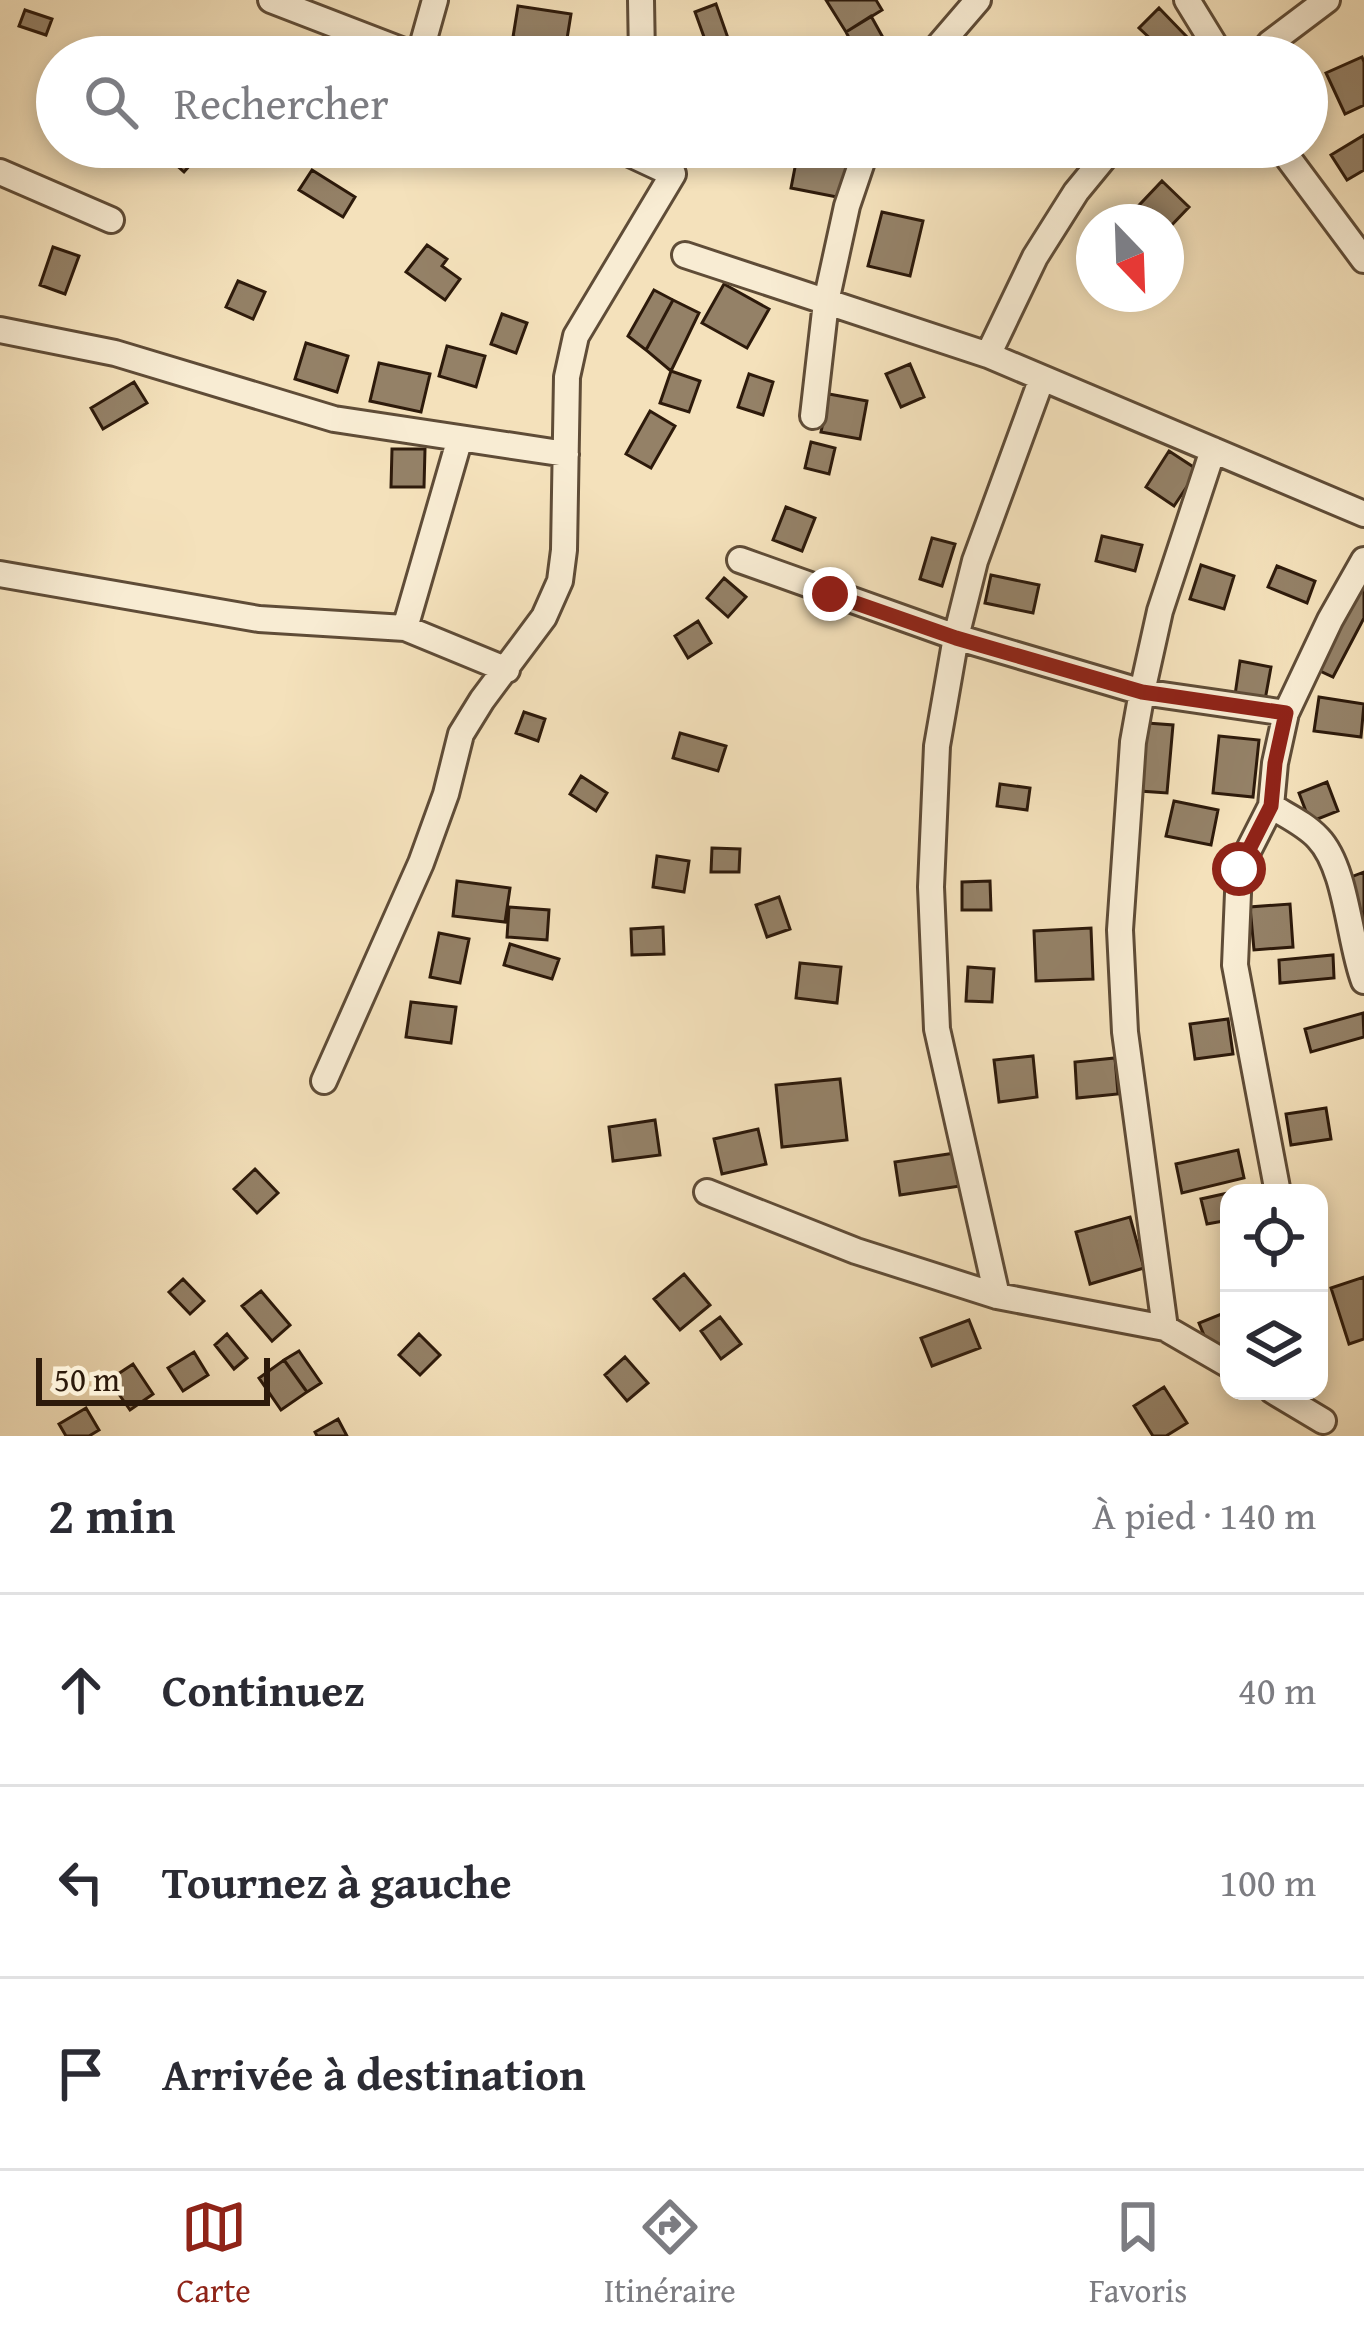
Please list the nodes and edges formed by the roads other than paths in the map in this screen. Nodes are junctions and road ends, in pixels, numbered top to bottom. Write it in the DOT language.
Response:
graph roads {
  1 [pos="271,0"];
  2 [pos="435,0"];
  3 [pos="641,0"];
  4 [pos="978,0"];
  5 [pos="1187,0"];
  6 [pos="1327,0"];
  7 [pos="364,36"];
  8 [pos="425,36"];
  9 [pos="642,36"];
  10 [pos="947,36"];
  11 [pos="1204,36"];
  12 [pos="1279,36"];
  13 [pos="661,168"];
  14 [pos="672,168"];
  15 [pos="860,168"];
  16 [pos="1096,168"];
  17 [pos="1296,168"];
  18 [pos="0,172"];
  19 [pos="674,174"];
  20 [pos="111,220"];
  21 [pos="685,255"];
  22 [pos="1364,260"];
  23 [pos="826,302"];
  24 [pos="0,329"];
  25 [pos="988,355"];
  26 [pos="1042,378"];
  27 [pos="813,416"];
  28 [pos="460,438"];
  29 [pos="1213,450"];
  30 [pos="566,454"];
  31 [pos="1364,514"];
  32 [pos="740,560"];
  33 [pos="1364,560"];
  34 [pos="0,574"];
  35 [pos="405,628"];
  36 [pos="956,638"];
  37 [pos="507,670"];
  38 [pos="1142,692"];
  39 [pos="1286,713"];
  40 [pos="1271,806"];
  41 [pos="1364,982"];
  42 [pos="324,1081"];
  43 [pos="1276,1184"];
  44 [pos="707,1192"];
  45 [pos="998,1296"];
  46 [pos="1165,1328"];
  47 [pos="1220,1360"];
  48 [pos="1286,1400"];
  49 [pos="1325,1428"];
  1 -- 7 [label="street"];
  2 -- 8 [label="street"];
  3 -- 9 [label="street"];
  4 -- 10 [label="street"];
  5 -- 11 [label="street"];
  6 -- 12 [label="street"];
  13 -- 19 [label="street"];
  14 -- 19 [label="street"];
  15 -- 23 [label="street"];
  16 -- 25 [label="street"];
  17 -- 22 [label="street"];
  18 -- 20 [label="street"];
  19 -- 30 [label="street"];
  21 -- 23 [label="street"];
  23 -- 25 [label="street"];
  23 -- 27 [label="street"];
  24 -- 28 [label="street"];
  25 -- 26 [label="street"];
  26 -- 29 [label="street"];
  26 -- 36 [label="street"];
  28 -- 30 [label="street"];
  28 -- 35 [label="street"];
  29 -- 31 [label="street"];
  29 -- 38 [label="street"];
  30 -- 37 [label="street"];
  32 -- 36 [label="street"];
  33 -- 39 [label="street"];
  34 -- 35 [label="street"];
  35 -- 37 [label="street"];
  36 -- 38 [label="street"];
  36 -- 45 [label="street"];
  37 -- 42 [label="street"];
  38 -- 39 [label="street"];
  38 -- 46 [label="street"];
  39 -- 40 [label="street"];
  40 -- 41 [label="street"];
  40 -- 43 [label="street"];
  44 -- 45 [label="street"];
  45 -- 46 [label="street"];
  46 -- 47 [label="street"];
  48 -- 49 [label="street"];
}
